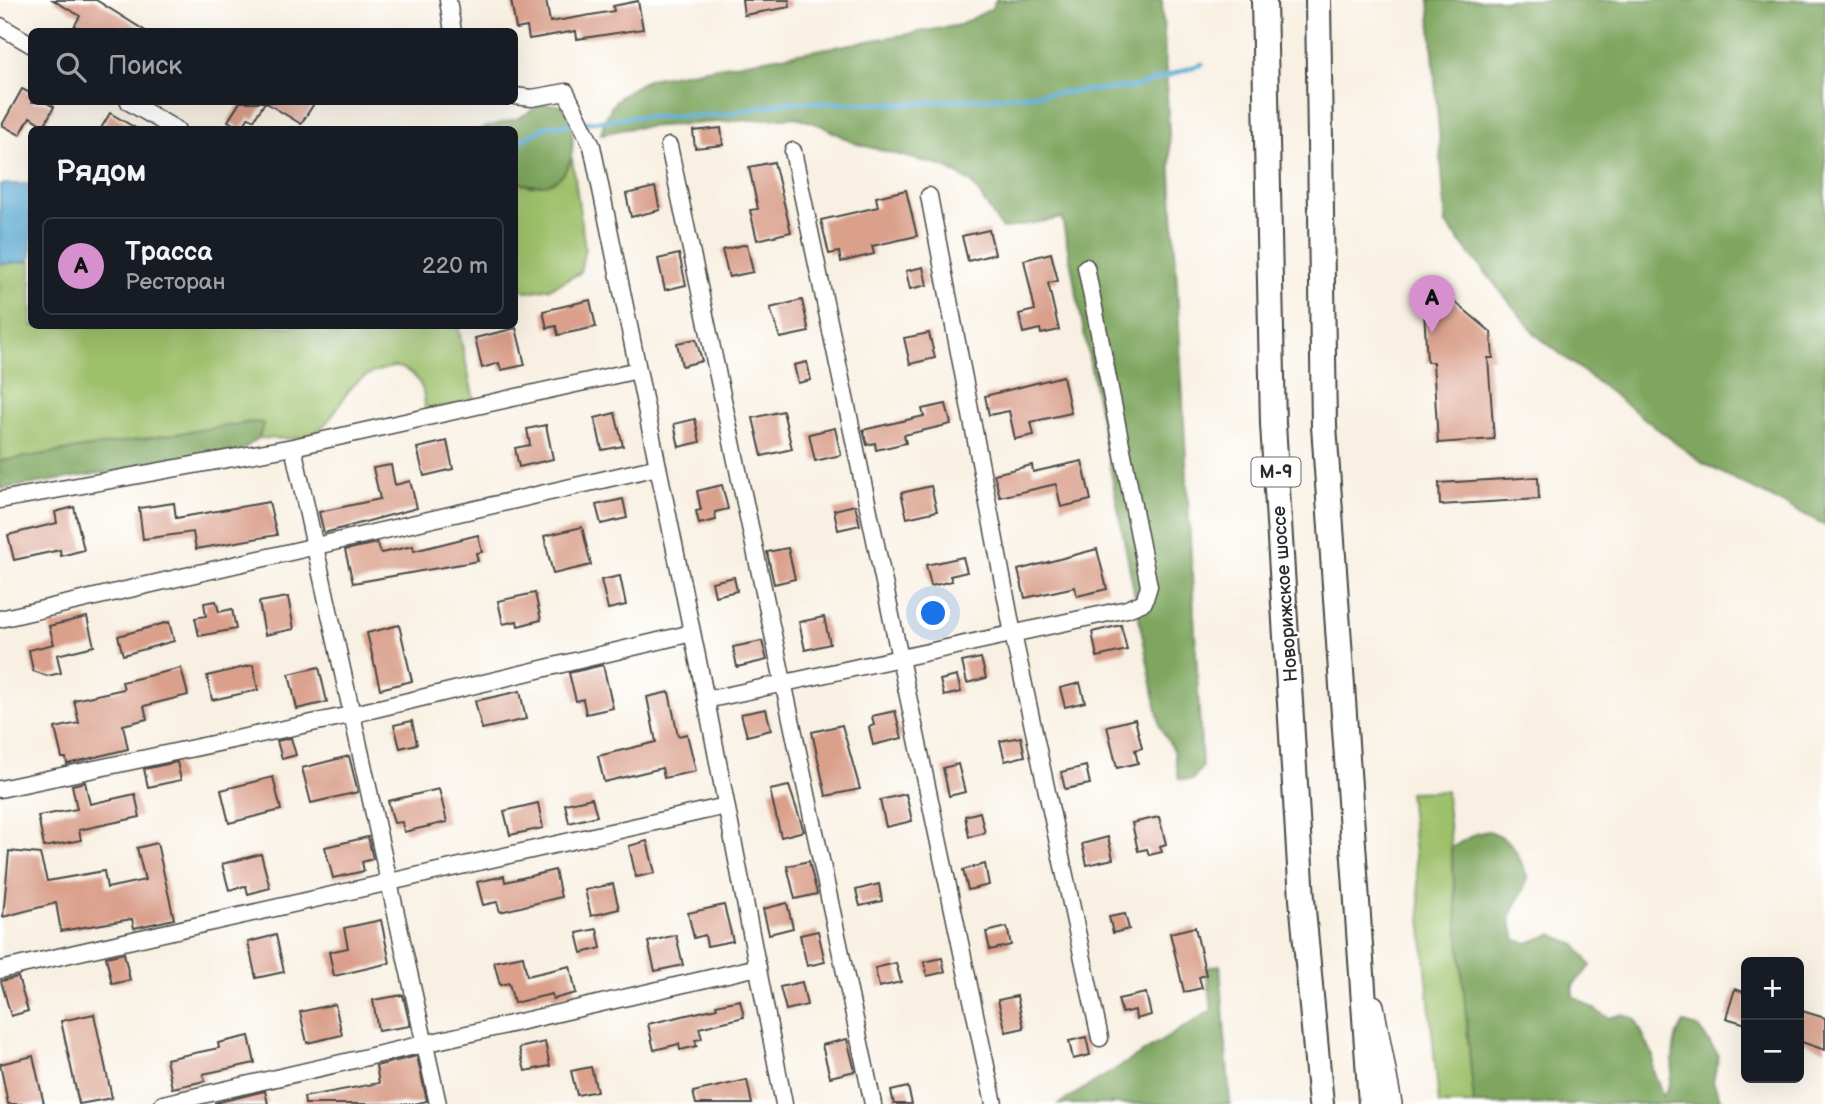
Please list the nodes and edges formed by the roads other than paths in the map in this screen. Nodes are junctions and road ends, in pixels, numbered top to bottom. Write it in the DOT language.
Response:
graph roads {
  1 [pos="448,0"];
  2 [pos="1264,0"];
  3 [pos="1318,0"];
  4 [pos="0,26"];
  5 [pos="452,28"];
  6 [pos="28,43"];
  7 [pos="518,96"];
  8 [pos="134,105"];
  9 [pos="170,126"];
  10 [pos="669,146"];
  11 [pos="793,151"];
  12 [pos="929,196"];
  13 [pos="1086,267"];
  14 [pos="638,370"];
  15 [pos="293,447"];
  16 [pos="657,467"];
  17 [pos="0,500"];
  18 [pos="313,548"];
  19 [pos="0,619"];
  20 [pos="692,633"];
  21 [pos="1013,634"];
  22 [pos="900,659"];
  23 [pos="783,684"];
  24 [pos="706,700"];
  25 [pos="350,715"];
  26 [pos="0,789"];
  27 [pos="726,806"];
  28 [pos="387,884"];
  29 [pos="1360,930"];
  30 [pos="758,967"];
  31 [pos="0,970"];
  32 [pos="1100,1038"];
  33 [pos="424,1044"];
  34 [pos="163,1104"];
  35 [pos="438,1104"];
  36 [pos="785,1104"];
  37 [pos="873,1104"];
  38 [pos="995,1104"];
  39 [pos="1321,1104"];
  40 [pos="1371,1104"];
  41 [pos="1391,1104"];
  1 -- 5 [label="street"];
  2 -- 39 [label="highway, Новорижское шоссе / М-9"];
  3 -- 29 [label="highway, М-9"];
  4 -- 6 [label="street"];
  7 -- 14 [label="street"];
  8 -- 9 [label="street"];
  10 -- 23 [label="street"];
  11 -- 22 [label="street"];
  12 -- 21 [label="street"];
  13 -- 21 [label="street"];
  14 -- 15 [label="street"];
  14 -- 16 [label="street"];
  15 -- 17 [label="street"];
  15 -- 18 [label="street"];
  16 -- 18 [label="street"];
  16 -- 20 [label="street"];
  18 -- 19 [label="street"];
  18 -- 25 [label="street"];
  20 -- 24 [label="street"];
  20 -- 25 [label="street"];
  21 -- 22 [label="street"];
  21 -- 32 [label="street"];
  22 -- 23 [label="street"];
  22 -- 38 [label="street"];
  23 -- 24 [label="street"];
  23 -- 37 [label="street"];
  24 -- 27 [label="street"];
  25 -- 26 [label="street"];
  25 -- 28 [label="street"];
  27 -- 28 [label="street"];
  27 -- 30 [label="street"];
  28 -- 31 [label="street"];
  28 -- 33 [label="street"];
  29 -- 40 [label="highway, М-9"];
  29 -- 41 [label="main road, М-9"];
  30 -- 33 [label="street"];
  30 -- 36 [label="street"];
  33 -- 34 [label="street"];
  33 -- 35 [label="street"];
}
